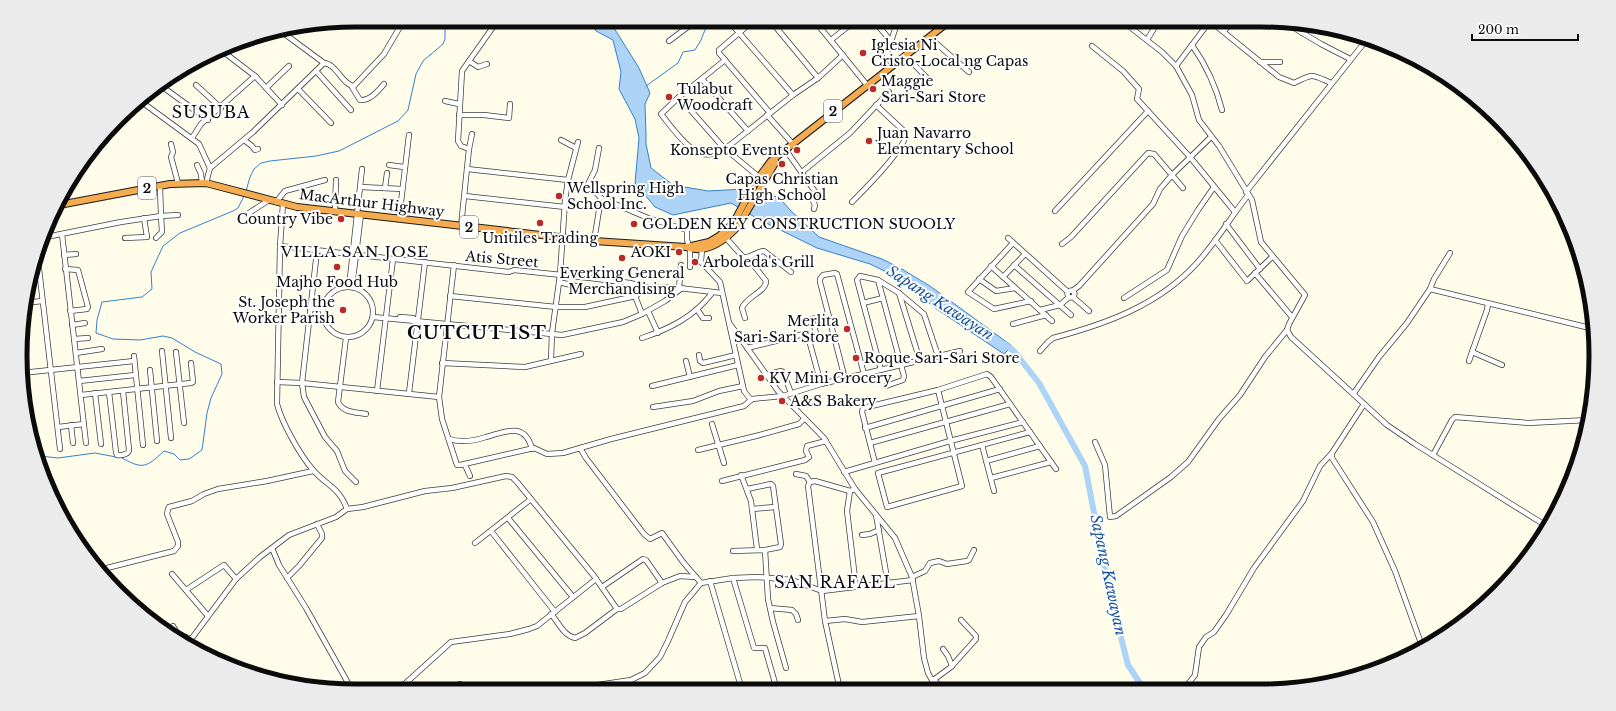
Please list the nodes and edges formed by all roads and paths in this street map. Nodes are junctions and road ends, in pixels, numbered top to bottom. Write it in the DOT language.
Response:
graph roads {
  1 [pos="400,27"];
  2 [pos="493,27"];
  3 [pos="687,27"];
  4 [pos="734,27"];
  5 [pos="745,27"];
  6 [pos="776,27"];
  7 [pos="820,27"];
  8 [pos="847,27"];
  9 [pos="879,27"];
  10 [pos="896,27"];
  11 [pos="942,27"];
  12 [pos="1130,27"];
  13 [pos="1155,27"];
  14 [pos="1206,27"];
  15 [pos="1218,27"];
  16 [pos="1228,27"];
  17 [pos="1296,29"];
  18 [pos="1304,30"];
  19 [pos="739,32"];
  20 [pos="1224,32"];
  21 [pos="1302,33"];
  22 [pos="285,34"];
  23 [pos="929,37"];
  24 [pos="669,40"];
  25 [pos="831,40"];
  26 [pos="1147,40"];
  27 [pos="891,41"];
  28 [pos="1364,43"];
  29 [pos="1192,45"];
  30 [pos="1092,46"];
  31 [pos="226,54"];
  32 [pos="843,55"];
  33 [pos="905,55"];
  34 [pos="1350,59"];
  35 [pos="724,60"];
  36 [pos="468,61"];
  37 [pos="1260,62"];
  38 [pos="1280,62"];
  39 [pos="324,63"];
  40 [pos="487,64"];
  41 [pos="893,65"];
  42 [pos="289,66"];
  43 [pos="1176,66"];
  44 [pos="316,71"];
  45 [pos="969,72"];
  46 [pos="255,76"];
  47 [pos="818,78"];
  48 [pos="927,78"];
  49 [pos="702,79"];
  50 [pos="1331,83"];
  51 [pos="384,84"];
  52 [pos="196,85"];
  53 [pos="867,85"];
  54 [pos="352,87"];
  55 [pos="165,88"];
  56 [pos="266,88"];
  57 [pos="298,89"];
  58 [pos="888,92"];
  59 [pos="793,95"];
  60 [pos="679,97"];
  61 [pos="445,101"];
  62 [pos="145,104"];
  63 [pos="459,104"];
  64 [pos="510,104"];
  65 [pos="282,105"];
  66 [pos="876,105"];
  67 [pos="221,108"];
  68 [pos="351,110"];
  69 [pos="1222,110"];
  70 [pos="1148,111"];
  71 [pos="459,114"];
  72 [pos="769,114"];
  73 [pos="208,120"];
  74 [pos="331,123"];
  75 [pos="748,131"];
  76 [pos="472,134"];
  77 [pos="409,135"];
  78 [pos="1211,137"];
  79 [pos="192,138"];
  80 [pos="244,140"];
  81 [pos="561,140"];
  82 [pos="578,142"];
  83 [pos="792,143"];
  84 [pos="171,144"];
  85 [pos="576,148"];
  86 [pos="599,148"];
  87 [pos="724,148"];
  88 [pos="258,149"];
  89 [pos="469,149"];
  90 [pos="785,149"];
  91 [pos="1190,157"];
  92 [pos="389,165"];
  93 [pos="197,166"];
  94 [pos="404,167"];
  95 [pos="210,168"];
  96 [pos="362,169"];
  97 [pos="467,169"];
  98 [pos="802,172"];
  99 [pos="388,173"];
  100 [pos="1172,175"];
  101 [pos="325,180"];
  102 [pos="336,180"];
  103 [pos="568,180"];
  104 [pos="759,181"];
  105 [pos="178,183"];
  106 [pos="204,183"];
  107 [pos="160,186"];
  108 [pos="1214,186"];
  109 [pos="361,187"];
  110 [pos="385,188"];
  111 [pos="1183,188"];
  112 [pos="402,189"];
  113 [pos="1247,194"];
  114 [pos="465,196"];
  115 [pos="601,198"];
  116 [pos="269,200"];
  117 [pos="65,202"];
  118 [pos="852,202"];
  119 [pos="279,203"];
  120 [pos="565,207"];
  121 [pos="814,209"];
  122 [pos="1055,211"];
  123 [pos="335,212"];
  124 [pos="1235,212"];
  125 [pos="249,213"];
  126 [pos="359,214"];
  127 [pos="178,215"];
  128 [pos="161,216"];
  129 [pos="144,218"];
  130 [pos="399,219"];
  131 [pos="737,223"];
  132 [pos="1226,224"];
  133 [pos="461,226"];
  134 [pos="62,234"];
  135 [pos="49,236"];
  136 [pos="562,236"];
  137 [pos="125,238"];
  138 [pos="156,238"];
  139 [pos="726,238"];
  140 [pos="1008,238"];
  141 [pos="594,240"];
  142 [pos="1215,240"];
  143 [pos="1013,243"];
  144 [pos="1062,244"];
  145 [pos="280,246"];
  146 [pos="688,247"];
  147 [pos="702,249"];
  148 [pos="317,251"];
  149 [pos="1450,253"];
  150 [pos="76,254"];
  151 [pos="355,254"];
  152 [pos="1025,254"];
  153 [pos="64,255"];
  154 [pos="1272,257"];
  155 [pos="748,258"];
  156 [pos="393,259"];
  157 [pos="425,262"];
  158 [pos="454,265"];
  159 [pos="681,265"];
  160 [pos="1014,265"];
  161 [pos="991,266"];
  162 [pos="690,267"];
  163 [pos="39,268"];
  164 [pos="66,269"];
  165 [pos="1260,269"];
  166 [pos="791,272"];
  167 [pos="1256,274"];
  168 [pos="560,275"];
  169 [pos="1003,277"];
  170 [pos="979,279"];
  171 [pos="878,280"];
  172 [pos="559,282"];
  173 [pos="622,282"];
  174 [pos="630,283"];
  175 [pos="351,287"];
  176 [pos="644,287"];
  177 [pos="681,288"];
  178 [pos="1015,288"];
  179 [pos="1430,289"];
  180 [pos="899,292"];
  181 [pos="712,293"];
  182 [pos="722,293"];
  183 [pos="1071,294"];
  184 [pos="450,296"];
  185 [pos="636,296"];
  186 [pos="883,298"];
  187 [pos="1124,298"];
  188 [pos="42,301"];
  189 [pos="1031,301"];
  190 [pos="31,302"];
  191 [pos="863,303"];
  192 [pos="1488,304"];
  193 [pos="1060,305"];
  194 [pos="556,307"];
  195 [pos="310,309"];
  196 [pos="697,309"];
  197 [pos="322,310"];
  198 [pos="1040,310"];
  199 [pos="70,311"];
  200 [pos="648,311"];
  201 [pos="1089,311"];
  202 [pos="642,314"];
  203 [pos="828,314"];
  204 [pos="373,315"];
  205 [pos="1046,315"];
  206 [pos="1071,316"];
  207 [pos="386,317"];
  208 [pos="1292,317"];
  209 [pos="709,318"];
  210 [pos="745,318"];
  211 [pos="417,321"];
  212 [pos="1052,321"];
  213 [pos="447,323"];
  214 [pos="85,324"];
  215 [pos="730,324"];
  216 [pos="1013,324"];
  217 [pos="72,325"];
  218 [pos="1587,327"];
  219 [pos="1287,330"];
  220 [pos="552,333"];
  221 [pos="658,333"];
  222 [pos="816,333"];
  223 [pos="88,338"];
  224 [pos="346,338"];
  225 [pos="642,338"];
  226 [pos="74,339"];
  227 [pos="747,348"];
  228 [pos="102,349"];
  229 [pos="162,351"];
  230 [pos="960,351"];
  231 [pos="1040,351"];
  232 [pos="176,352"];
  233 [pos="1472,352"];
  234 [pos="76,353"];
  235 [pos="581,354"];
  236 [pos="699,355"];
  237 [pos="736,355"];
  238 [pos="938,356"];
  239 [pos="551,360"];
  240 [pos="686,361"];
  241 [pos="920,361"];
  242 [pos="1469,361"];
  243 [pos="191,363"];
  244 [pos="442,363"];
  245 [pos="738,365"];
  246 [pos="901,365"];
  247 [pos="1502,365"];
  248 [pos="77,367"];
  249 [pos="51,370"];
  250 [pos="150,370"];
  251 [pos="881,370"];
  252 [pos="28,372"];
  253 [pos="864,374"];
  254 [pos="135,375"];
  255 [pos="766,375"];
  256 [pos="690,377"];
  257 [pos="845,379"];
  258 [pos="79,381"];
  259 [pos="277,382"];
  260 [pos="302,383"];
  261 [pos="180,384"];
  262 [pos="821,384"];
  263 [pos="166,386"];
  264 [pos="652,386"];
  265 [pos="743,386"];
  266 [pos="886,386"];
  267 [pos="152,388"];
  268 [pos="340,388"];
  269 [pos="1000,389"];
  270 [pos="138,390"];
  271 [pos="938,390"];
  272 [pos="123,391"];
  273 [pos="109,392"];
  274 [pos="377,392"];
  275 [pos="409,393"];
  276 [pos="791,393"];
  277 [pos="1354,393"];
  278 [pos="95,394"];
  279 [pos="81,395"];
  280 [pos="782,396"];
  281 [pos="439,397"];
  282 [pos="751,400"];
  283 [pos="1010,404"];
  284 [pos="1364,404"];
  285 [pos="942,406"];
  286 [pos="653,407"];
  287 [pos="366,414"];
  288 [pos="804,419"];
  289 [pos="1583,420"];
  290 [pos="946,421"];
  291 [pos="1023,422"];
  292 [pos="184,423"];
  293 [pos="84,424"];
  294 [pos="712,424"];
  295 [pos="71,425"];
  296 [pos="58,427"];
  297 [pos="865,428"];
  298 [pos="1030,432"];
  299 [pos="171,438"];
  300 [pos="450,439"];
  301 [pos="157,441"];
  302 [pos="826,441"];
  303 [pos="950,441"];
  304 [pos="457,442"];
  305 [pos="1095,442"];
  306 [pos="73,443"];
  307 [pos="86,443"];
  308 [pos="870,443"];
  309 [pos="101,444"];
  310 [pos="143,445"];
  311 [pos="451,445"];
  312 [pos="719,445"];
  313 [pos="982,445"];
  314 [pos="1040,446"];
  315 [pos="580,448"];
  316 [pos="60,449"];
  317 [pos="532,449"];
  318 [pos="698,450"];
  319 [pos="954,452"];
  320 [pos="1332,453"];
  321 [pos="1432,454"];
  322 [pos="986,461"];
  323 [pos="1051,462"];
  324 [pos="724,463"];
  325 [pos="875,463"];
  326 [pos="465,465"];
  327 [pos="1056,469"];
  328 [pos="313,471"];
  329 [pos="844,472"];
  330 [pos="796,474"];
  331 [pos="741,475"];
  332 [pos="470,476"];
  333 [pos="991,478"];
  334 [pos="722,481"];
  335 [pos="356,482"];
  336 [pos="810,482"];
  337 [pos="747,489"];
  338 [pos="853,490"];
  339 [pos="994,492"];
  340 [pos="531,499"];
  341 [pos="775,507"];
  342 [pos="347,509"];
  343 [pos="752,509"];
  344 [pos="876,513"];
  345 [pos="508,518"];
  346 [pos="317,524"];
  347 [pos="1543,524"];
  348 [pos="879,530"];
  349 [pos="491,531"];
  350 [pos="862,535"];
  351 [pos="475,543"];
  352 [pos="272,548"];
  353 [pos="757,549"];
  354 [pos="733,550"];
  355 [pos="765,550"];
  356 [pos="974,550"];
  357 [pos="106,568"];
  358 [pos="172,574"];
  359 [pos="696,577"];
  360 [pos="287,578"];
  361 [pos="733,578"];
  362 [pos="766,578"];
  363 [pos="912,578"];
  364 [pos="236,579"];
  365 [pos="596,579"];
  366 [pos="710,581"];
  367 [pos="662,583"];
  368 [pos="701,583"];
  369 [pos="888,584"];
  370 [pos="602,587"];
  371 [pos="856,587"];
  372 [pos="186,590"];
  373 [pos="822,590"];
  374 [pos="573,597"];
  375 [pos="770,608"];
  376 [pos="617,609"];
  377 [pos="553,613"];
  378 [pos="208,616"];
  379 [pos="920,616"];
  380 [pos="798,620"];
  381 [pos="961,620"];
  382 [pos="825,621"];
  383 [pos="173,626"];
  384 [pos="176,631"];
  385 [pos="190,639"];
  386 [pos="1421,642"];
  387 [pos="942,649"];
  388 [pos="952,666"];
  389 [pos="786,668"];
  390 [pos="933,681"];
  391 [pos="348,684"];
  392 [pos="405,684"];
  393 [pos="604,684"];
  394 [pos="740,684"];
  395 [pos="775,684"];
  396 [pos="839,684"];
  397 [pos="934,684"];
  398 [pos="937,684"];
  399 [pos="1188,684"];
  1 -- 54 [label="street"];
  2 -- 36 [label="street"];
  3 -- 24 [label="street"];
  4 -- 19 [label="street"];
  5 -- 19 [label="street"];
  6 -- 47 [label="street"];
  7 -- 25 [label="street"];
  8 -- 25 [label="street"];
  9 -- 27 [label="street"];
  10 -- 27 [label="street"];
  11 -- 23 [label="highway, MacArthur Highway / 2"];
  12 -- 26 [label="street"];
  13 -- 26 [label="street"];
  14 -- 29 [label="street"];
  15 -- 20 [label="street"];
  16 -- 20 [label="street"];
  17 -- 21 [label="street"];
  18 -- 21 [label="street"];
  19 -- 35 [label="street"];
  19 -- 59 [label="street"];
  20 -- 37 [label="street"];
  21 -- 34 [label="street"];
  22 -- 39 [label="street"];
  23 -- 33 [label="highway, MacArthur Highway / 2"];
  23 -- 45 [label="street"];
  25 -- 32 [label="street"];
  26 -- 43 [label="street"];
  27 -- 41 [label="street"];
  28 -- 34 [label="street"];
  29 -- 43 [label="street"];
  29 -- 69 [label="street"];
  30 -- 70 [label="street"];
  31 -- 46 [label="street"];
  32 -- 47 [label="street"];
  32 -- 53 [label="street"];
  33 -- 41 [label="highway, MacArthur Highway / 2"];
  33 -- 48 [label="street"];
  34 -- 50 [label="street"];
  35 -- 49 [label="street"];
  35 -- 72 [label="street"];
  36 -- 40 [label="street"];
  36 -- 63 [label="street"];
  37 -- 38 [label="street"];
  37 -- 50 [label="street"];
  39 -- 44 [label="street"];
  39 -- 54 [label="street"];
  41 -- 53 [label="highway, MacArthur Highway / 2"];
  42 -- 56 [label="street"];
  43 -- 78 [label="street"];
  44 -- 57 [label="street"];
  44 -- 68 [label="street"];
  46 -- 56 [label="street"];
  46 -- 67 [label="street"];
  47 -- 59 [label="street"];
  49 -- 60 [label="street"];
  49 -- 75 [label="street"];
  50 -- 113 [label="street"];
  51 -- 54 [label="street"];
  52 -- 67 [label="street"];
  53 -- 83 [label="highway, MacArthur Highway / 2"];
  55 -- 73 [label="street"];
  56 -- 65 [label="street"];
  57 -- 65 [label="street"];
  57 -- 74 [label="street"];
  58 -- 66 [label="street"];
  59 -- 72 [label="street"];
  60 -- 87 [label="street"];
  60 -- 87 [label="street"];
  61 -- 63 [label="street"];
  62 -- 79 [label="street"];
  63 -- 71 [label="street"];
  64 -- 71 [label="street"];
  65 -- 80 [label="street"];
  66 -- 98 [label="street"];
  66 -- 118 [label="street"];
  67 -- 73 [label="street"];
  70 -- 91 [label="street"];
  70 -- 122 [label="street"];
  71 -- 89 [label="street"];
  72 -- 75 [label="street"];
  72 -- 83 [label="street"];
  73 -- 79 [label="street"];
  75 -- 87 [label="street"];
  76 -- 89 [label="street"];
  77 -- 94 [label="street"];
  78 -- 91 [label="street"];
  78 -- 113 [label="street"];
  79 -- 95 [label="street"];
  80 -- 88 [label="street"];
  80 -- 95 [label="street"];
  81 -- 85 [label="street"];
  82 -- 85 [label="street"];
  83 -- 90 [label="highway, MacArthur Highway / 2"];
  84 -- 105 [label="street"];
  85 -- 103 [label="street"];
  86 -- 115 [label="street"];
  87 -- 104 [label="street"];
  89 -- 97 [label="street"];
  90 -- 98 [label="street"];
  90 -- 104 [label="highway, MacArthur Highway / 2"];
  91 -- 100 [label="street"];
  91 -- 108 [label="street"];
  92 -- 94 [label="street"];
  93 -- 106 [label="street"];
  94 -- 112 [label="street"];
  95 -- 106 [label="street"];
  96 -- 109 [label="street"];
  97 -- 103 [label="street"];
  97 -- 114 [label="street"];
  98 -- 121 [label="street"];
  99 -- 110 [label="street"];
  100 -- 111 [label="street"];
  100 -- 144 [label="street"];
  100 -- 183 [label="street"];
  101 -- 119 [label="street"];
  102 -- 123 [label="street"];
  103 -- 120 [label="street"];
  104 -- 131 [label="highway, MacArthur Highway / 2"];
  105 -- 106 [label="highway, MacArthur Highway / 2"];
  105 -- 107 [label="highway, MacArthur Highway / 2"];
  106 -- 116 [label="highway, MacArthur Highway / 2"];
  107 -- 117 [label="highway, MacArthur Highway / 2"];
  107 -- 128 [label="street"];
  108 -- 124 [label="street"];
  108 -- 187 [label="street"];
  109 -- 110 [label="street"];
  109 -- 126 [label="street"];
  110 -- 112 [label="street"];
  112 -- 130 [label="street"];
  113 -- 124 [label="street"];
  113 -- 154 [label="street"];
  114 -- 120 [label="street"];
  114 -- 133 [label="street"];
  115 -- 141 [label="street"];
  115 -- 146 [label="street"];
  116 -- 119 [label="highway, MacArthur Highway / 2"];
  116 -- 125 [label="street"];
  119 -- 123 [label="highway, MacArthur Highway / 2"];
  119 -- 145 [label="street"];
  120 -- 136 [label="street"];
  123 -- 126 [label="highway, MacArthur Highway / 2"];
  124 -- 132 [label="street"];
  126 -- 130 [label="highway, MacArthur Highway / 2"];
  126 -- 151 [label="street"];
  127 -- 128 [label="street"];
  128 -- 129 [label="street"];
  128 -- 138 [label="street"];
  129 -- 134 [label="street"];
  129 -- 137 [label="street"];
  130 -- 133 [label="highway, MacArthur Highway / 2"];
  131 -- 139 [label="highway, MacArthur Highway / 2"];
  131 -- 146 [label="highway, MacArthur Highway / 2"];
  132 -- 142 [label="street"];
  132 -- 165 [label="street"];
  133 -- 136 [label="highway, MacArthur Highway / 2"];
  134 -- 135 [label="street"];
  134 -- 153 [label="street"];
  136 -- 141 [label="highway, MacArthur Highway / 2"];
  136 -- 168 [label="street"];
  139 -- 147 [label="highway, MacArthur Highway / 2"];
  139 -- 155 [label="street"];
  140 -- 143 [label="street"];
  141 -- 146 [label="highway, MacArthur Highway / 2"];
  142 -- 167 [label="street"];
  142 -- 231 [label="street"];
  143 -- 152 [label="street"];
  143 -- 161 [label="street"];
  145 -- 148 [label="street, Atis Street"];
  145 -- 259 [label="street"];
  146 -- 147 [label="highway, MacArthur Highway / 2"];
  146 -- 162 [label="street"];
  147 -- 182 [label="street"];
  148 -- 151 [label="street, Atis Street"];
  148 -- 195 [label="street"];
  149 -- 179 [label="street"];
  150 -- 153 [label="street"];
  151 -- 156 [label="street, Atis Street"];
  151 -- 175 [label="street"];
  152 -- 160 [label="street"];
  152 -- 183 [label="street"];
  153 -- 164 [label="street"];
  154 -- 165 [label="street"];
  154 -- 208 [label="street"];
  155 -- 166 [label="street"];
  155 -- 210 [label="street"];
  156 -- 157 [label="street, Atis Street"];
  156 -- 207 [label="street"];
  157 -- 158 [label="street, Atis Street"];
  157 -- 211 [label="street"];
  158 -- 168 [label="street, Atis Street"];
  158 -- 184 [label="street"];
  159 -- 177 [label="street"];
  160 -- 169 [label="street"];
  160 -- 193 [label="street"];
  161 -- 169 [label="street"];
  161 -- 170 [label="street"];
  163 -- 188 [label="street"];
  164 -- 199 [label="street"];
  164 -- 199 [label="street"];
  165 -- 167 [label="street"];
  167 -- 208 [label="street"];
  168 -- 172 [label="street"];
  168 -- 173 [label="street, Atis Street"];
  169 -- 178 [label="street"];
  170 -- 178 [label="street"];
  170 -- 189 [label="street"];
  171 -- 180 [label="street"];
  171 -- 186 [label="street"];
  171 -- 191 [label="street"];
  172 -- 173 [label="street"];
  172 -- 194 [label="street"];
  173 -- 174 [label="street, Atis Street"];
  174 -- 176 [label="street, Atis Street"];
  174 -- 185 [label="street"];
  175 -- 197 [label="street"];
  175 -- 204 [label="street"];
  176 -- 177 [label="street, Atis Street"];
  176 -- 185 [label="street"];
  177 -- 181 [label="street, Atis Street"];
  177 -- 200 [label="street"];
  178 -- 189 [label="street"];
  179 -- 192 [label="street"];
  179 -- 277 [label="street"];
  180 -- 238 [label="street"];
  180 -- 241 [label="street"];
  181 -- 182 [label="street, Atis Street"];
  181 -- 196 [label="street"];
  182 -- 215 [label="street"];
  183 -- 193 [label="street"];
  183 -- 201 [label="street"];
  184 -- 194 [label="street"];
  184 -- 213 [label="street"];
  185 -- 194 [label="street"];
  185 -- 202 [label="street"];
  186 -- 191 [label="street"];
  186 -- 246 [label="street"];
  188 -- 190 [label="street"];
  188 -- 249 [label="street"];
  189 -- 198 [label="street"];
  191 -- 251 [label="street"];
  192 -- 218 [label="street"];
  192 -- 233 [label="street"];
  193 -- 198 [label="street"];
  193 -- 206 [label="street"];
  194 -- 220 [label="street"];
  195 -- 197 [label="street"];
  195 -- 260 [label="street"];
  196 -- 209 [label="street"];
  196 -- 221 [label="street"];
  197 -- 224 [label="street"];
  198 -- 205 [label="street"];
  199 -- 217 [label="street"];
  200 -- 202 [label="street"];
  200 -- 221 [label="street"];
  202 -- 220 [label="street"];
  203 -- 222 [label="street"];
  203 -- 253 [label="street"];
  203 -- 257 [label="street"];
  204 -- 207 [label="street"];
  204 -- 224 [label="street"];
  205 -- 212 [label="street"];
  205 -- 216 [label="street"];
  207 -- 211 [label="street"];
  207 -- 274 [label="street"];
  208 -- 219 [label="street"];
  211 -- 213 [label="street"];
  211 -- 275 [label="street"];
  213 -- 220 [label="street"];
  213 -- 244 [label="street"];
  214 -- 217 [label="street"];
  215 -- 227 [label="street"];
  215 -- 237 [label="street"];
  217 -- 226 [label="street"];
  219 -- 277 [label="street"];
  219 -- 305 [label="street"];
  220 -- 239 [label="street"];
  221 -- 225 [label="street"];
  223 -- 226 [label="street"];
  224 -- 268 [label="street"];
  226 -- 234 [label="street"];
  227 -- 255 [label="street"];
  227 -- 262 [label="street"];
  228 -- 234 [label="street"];
  229 -- 263 [label="street"];
  230 -- 238 [label="street"];
  232 -- 261 [label="street"];
  233 -- 242 [label="street"];
  233 -- 247 [label="street"];
  234 -- 248 [label="street"];
  235 -- 239 [label="street"];
  236 -- 237 [label="street"];
  237 -- 245 [label="street"];
  238 -- 241 [label="street"];
  239 -- 244 [label="street"];
  240 -- 256 [label="street"];
  241 -- 246 [label="street"];
  243 -- 261 [label="street"];
  244 -- 281 [label="street"];
  245 -- 256 [label="street"];
  245 -- 265 [label="street"];
  246 -- 251 [label="street"];
  246 -- 266 [label="street"];
  248 -- 249 [label="street"];
  248 -- 254 [label="street"];
  248 -- 258 [label="street"];
  249 -- 252 [label="street"];
  249 -- 296 [label="street"];
  250 -- 267 [label="street"];
  251 -- 253 [label="street"];
  253 -- 257 [label="street"];
  254 -- 258 [label="street"];
  254 -- 270 [label="street"];
  255 -- 276 [label="street"];
  255 -- 280 [label="street"];
  256 -- 264 [label="street"];
  257 -- 262 [label="street"];
  258 -- 279 [label="street"];
  259 -- 260 [label="street"];
  259 -- 328 [label="street"];
  260 -- 268 [label="street"];
  260 -- 335 [label="street"];
  261 -- 263 [label="street"];
  261 -- 292 [label="street"];
  262 -- 276 [label="street"];
  263 -- 267 [label="street"];
  263 -- 299 [label="street"];
  265 -- 282 [label="street"];
  265 -- 286 [label="street"];
  267 -- 270 [label="street"];
  267 -- 301 [label="street"];
  268 -- 274 [label="street"];
  268 -- 287 [label="street"];
  269 -- 271 [label="street"];
  269 -- 283 [label="street"];
  269 -- 285 [label="street"];
  270 -- 272 [label="street"];
  270 -- 310 [label="street"];
  271 -- 285 [label="street"];
  271 -- 297 [label="street"];
  272 -- 273 [label="street"];
  272 -- 273 [label="street"];
  273 -- 278 [label="street"];
  274 -- 275 [label="street"];
  275 -- 281 [label="street"];
  276 -- 280 [label="street"];
  277 -- 284 [label="street"];
  278 -- 279 [label="street"];
  278 -- 309 [label="street"];
  279 -- 293 [label="street"];
  280 -- 282 [label="street"];
  280 -- 288 [label="street"];
  281 -- 300 [label="street"];
  282 -- 315 [label="street"];
  283 -- 290 [label="street"];
  283 -- 291 [label="street"];
  284 -- 320 [label="street"];
  284 -- 321 [label="street"];
  285 -- 290 [label="street"];
  285 -- 297 [label="street"];
  288 -- 302 [label="street"];
  288 -- 312 [label="street"];
  289 -- 321 [label="street"];
  290 -- 303 [label="street"];
  290 -- 308 [label="street"];
  291 -- 298 [label="street"];
  291 -- 303 [label="street"];
  293 -- 295 [label="street"];
  293 -- 307 [label="street"];
  294 -- 312 [label="street"];
  295 -- 296 [label="street"];
  295 -- 306 [label="street"];
  296 -- 316 [label="street"];
  297 -- 308 [label="street"];
  298 -- 313 [label="street"];
  298 -- 314 [label="street"];
  300 -- 304 [label="street"];
  300 -- 311 [label="street"];
  302 -- 329 [label="street"];
  302 -- 331 [label="street"];
  303 -- 319 [label="street"];
  303 -- 325 [label="street"];
  304 -- 311 [label="street"];
  304 -- 317 [label="street"];
  308 -- 325 [label="street"];
  311 -- 326 [label="street"];
  312 -- 318 [label="street"];
  312 -- 324 [label="street"];
  313 -- 319 [label="street"];
  313 -- 322 [label="street"];
  314 -- 322 [label="street"];
  314 -- 323 [label="street"];
  315 -- 317 [label="street"];
  315 -- 359 [label="street"];
  317 -- 326 [label="street"];
  319 -- 319 [label="street"];
  320 -- 386 [label="street"];
  320 -- 399 [label="street"];
  321 -- 347 [label="street"];
  322 -- 333 [label="street"];
  323 -- 327 [label="street"];
  323 -- 333 [label="street"];
  325 -- 329 [label="street"];
  326 -- 332 [label="street"];
  328 -- 342 [label="street"];
  328 -- 357 [label="street"];
  329 -- 338 [label="street"];
  330 -- 336 [label="street"];
  331 -- 334 [label="street"];
  331 -- 337 [label="street"];
  333 -- 339 [label="street"];
  336 -- 338 [label="street"];
  336 -- 373 [label="street"];
  337 -- 341 [label="street"];
  337 -- 343 [label="street"];
  338 -- 344 [label="street"];
  338 -- 371 [label="street"];
  340 -- 342 [label="street"];
  340 -- 345 [label="street"];
  340 -- 365 [label="street"];
  341 -- 343 [label="street"];
  341 -- 355 [label="street"];
  342 -- 346 [label="street"];
  343 -- 353 [label="street"];
  344 -- 348 [label="street"];
  344 -- 363 [label="street"];
  345 -- 349 [label="street"];
  345 -- 374 [label="street"];
  346 -- 352 [label="street"];
  346 -- 360 [label="street"];
  348 -- 350 [label="street"];
  348 -- 369 [label="street"];
  349 -- 351 [label="street"];
  349 -- 377 [label="street"];
  352 -- 360 [label="street"];
  352 -- 364 [label="street"];
  353 -- 354 [label="street"];
  353 -- 355 [label="street"];
  355 -- 362 [label="street"];
  356 -- 363 [label="street"];
  358 -- 372 [label="street"];
  359 -- 367 [label="street"];
  359 -- 368 [label="street"];
  360 -- 391 [label="street"];
  361 -- 362 [label="street"];
  361 -- 366 [label="street"];
  361 -- 395 [label="street"];
  362 -- 373 [label="street"];
  362 -- 375 [label="street"];
  363 -- 369 [label="street"];
  363 -- 379 [label="street"];
  364 -- 372 [label="street"];
  364 -- 378 [label="street"];
  365 -- 370 [label="street"];
  365 -- 374 [label="street"];
  366 -- 368 [label="street"];
  366 -- 394 [label="street"];
  367 -- 370 [label="street"];
  367 -- 376 [label="street"];
  368 -- 393 [label="street"];
  369 -- 371 [label="street"];
  370 -- 376 [label="street"];
  371 -- 373 [label="street"];
  372 -- 378 [label="street"];
  373 -- 382 [label="street"];
  374 -- 377 [label="street"];
  375 -- 380 [label="street"];
  375 -- 389 [label="street"];
  376 -- 377 [label="street"];
  377 -- 392 [label="street"];
  378 -- 385 [label="street"];
  379 -- 382 [label="street"];
  379 -- 390 [label="street"];
  381 -- 388 [label="street"];
  382 -- 396 [label="street"];
  383 -- 384 [label="street"];
  387 -- 388 [label="street"];
  388 -- 390 [label="street"];
  390 -- 397 [label="street"];
  390 -- 398 [label="street"];
}
